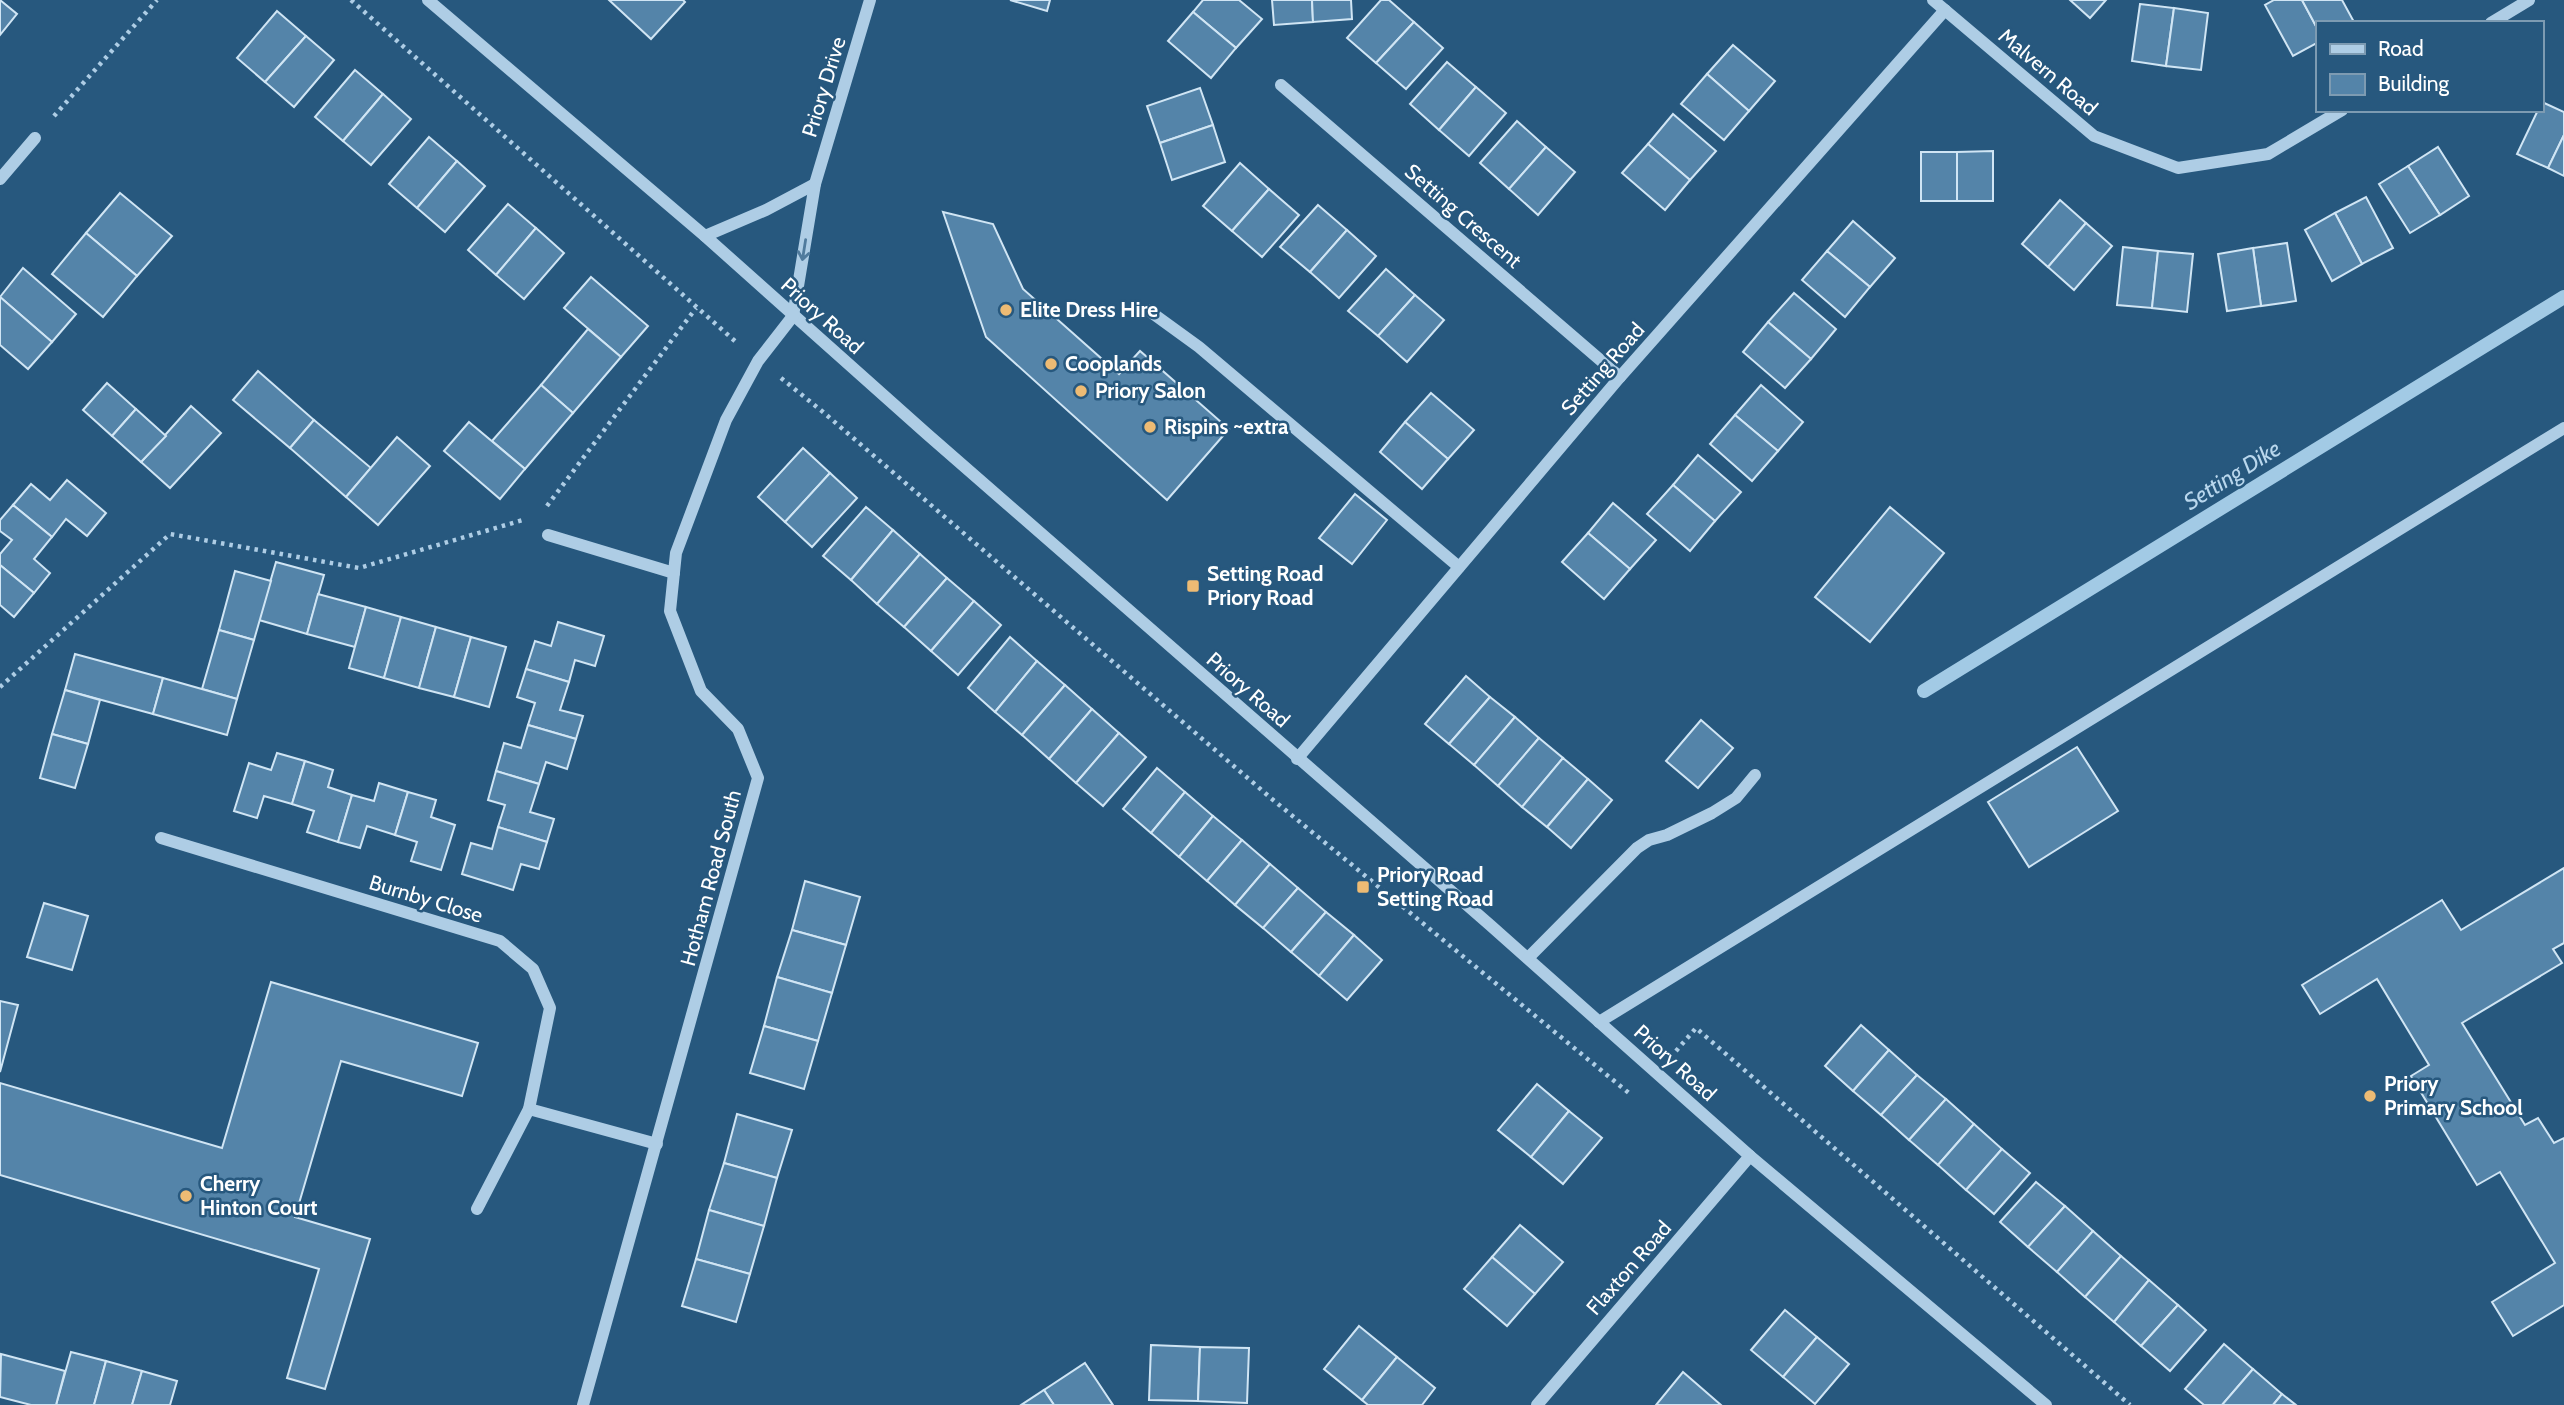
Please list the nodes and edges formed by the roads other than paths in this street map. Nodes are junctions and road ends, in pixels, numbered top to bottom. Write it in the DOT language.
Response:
graph roads {
  1 [pos="428,0"];
  2 [pos="870,0"];
  3 [pos="1933,0"];
  4 [pos="2529,0"];
  5 [pos="1945,10"];
  6 [pos="2494,21"];
  7 [pos="1281,85"];
  8 [pos="2339,112"];
  9 [pos="35,138"];
  10 [pos="0,179"];
  11 [pos="815,184"];
  12 [pos="705,236"];
  13 [pos="1148,310"];
  14 [pos="793,316"];
  15 [pos="1620,377"];
  16 [pos="2564,428"];
  17 [pos="548,535"];
  18 [pos="1459,568"];
  19 [pos="674,573"];
  20 [pos="1297,759"];
  21 [pos="1755,775"];
  22 [pos="161,838"];
  23 [pos="1528,958"];
  24 [pos="1600,1022"];
  25 [pos="529,1109"];
  26 [pos="657,1144"];
  27 [pos="1751,1156"];
  28 [pos="477,1209"];
  29 [pos="583,1405"];
  30 [pos="1537,1405"];
  31 [pos="2046,1405"];
  1 -- 12 [label="street, Priory Road"];
  2 -- 11 [label="street, Priory Drive"];
  3 -- 5 [label="street, Malvern Road"];
  4 -- 6 [label="street"];
  5 -- 8 [label="street, Malvern Road"];
  5 -- 15 [label="street, Setting Road"];
  7 -- 15 [label="street, Setting Crescent"];
  9 -- 10 [label="street"];
  11 -- 12 [label="street"];
  11 -- 14 [label="street, Priory Drive, one-way"];
  12 -- 14 [label="street, Priory Road"];
  13 -- 18 [label="street"];
  14 -- 19 [label="street, Hotham Road South"];
  14 -- 20 [label="street, Priory Road"];
  15 -- 18 [label="street, Setting Road"];
  16 -- 24 [label="street"];
  17 -- 19 [label="street"];
  18 -- 20 [label="street, Setting Road"];
  19 -- 26 [label="street, Hotham Road South"];
  20 -- 23 [label="street, Priory Road"];
  21 -- 23 [label="street"];
  22 -- 25 [label="street, Burnby Close"];
  23 -- 24 [label="street, Priory Road"];
  24 -- 27 [label="street, Priory Road"];
  25 -- 26 [label="street"];
  25 -- 28 [label="street, Burnby Close"];
  26 -- 29 [label="street, Hotham Road South"];
  27 -- 30 [label="street, Flaxton Road"];
  27 -- 31 [label="street, Priory Road"];
}
